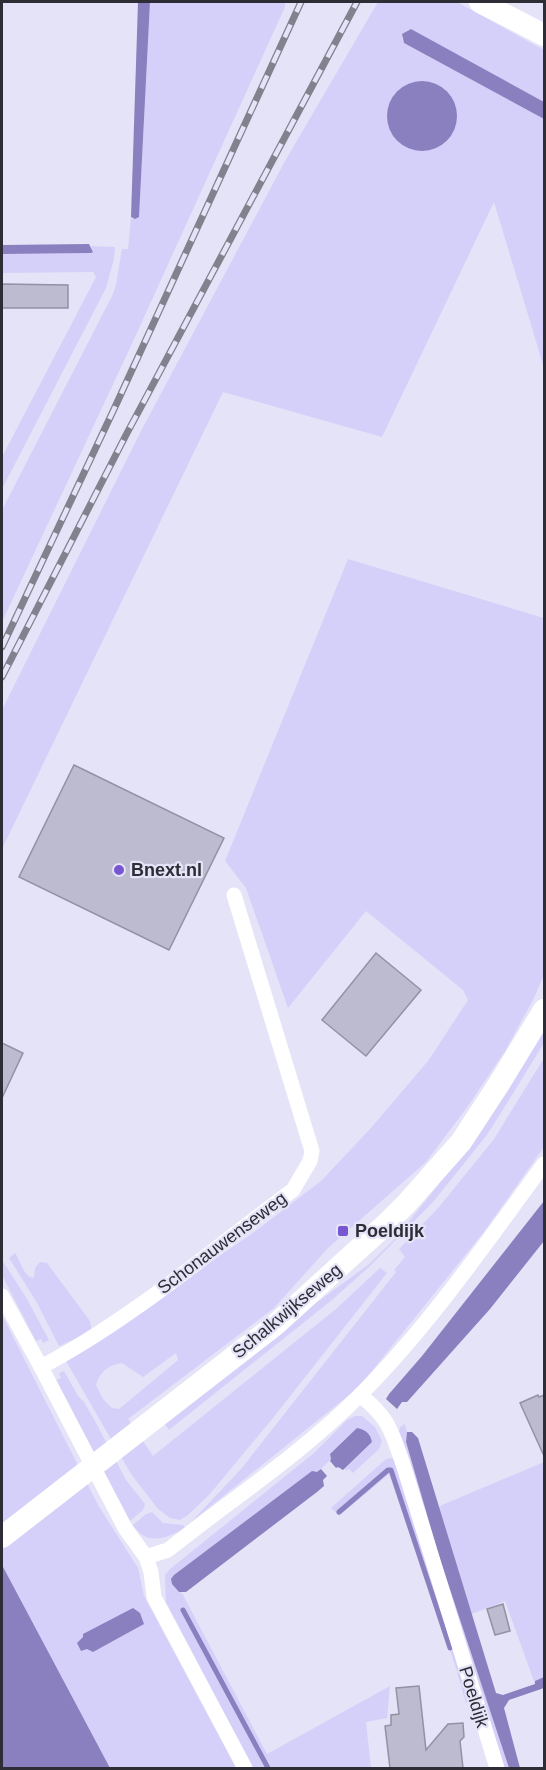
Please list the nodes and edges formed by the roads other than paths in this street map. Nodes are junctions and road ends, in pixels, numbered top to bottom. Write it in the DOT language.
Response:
graph roads {
  1 [pos="480,2"];
  2 [pos="544,35"];
  3 [pos="234,895"];
  4 [pos="544,1010"];
  5 [pos="544,1164"];
  6 [pos="2,1296"];
  7 [pos="41,1367"];
  8 [pos="360,1395"];
  9 [pos="2,1537"];
  10 [pos="146,1557"];
  11 [pos="244,1768"];
  12 [pos="497,1768"];
  1 -- 2 [label="street"];
  3 -- 7 [label="street, Schonauwenseweg"];
  4 -- 9 [label="street, Schalkwijkseweg"];
  5 -- 8 [label="street"];
  6 -- 7 [label="street"];
  7 -- 10 [label="street"];
  8 -- 10 [label="street"];
  8 -- 12 [label="street, Poeldijk"];
  10 -- 11 [label="street"];
}
